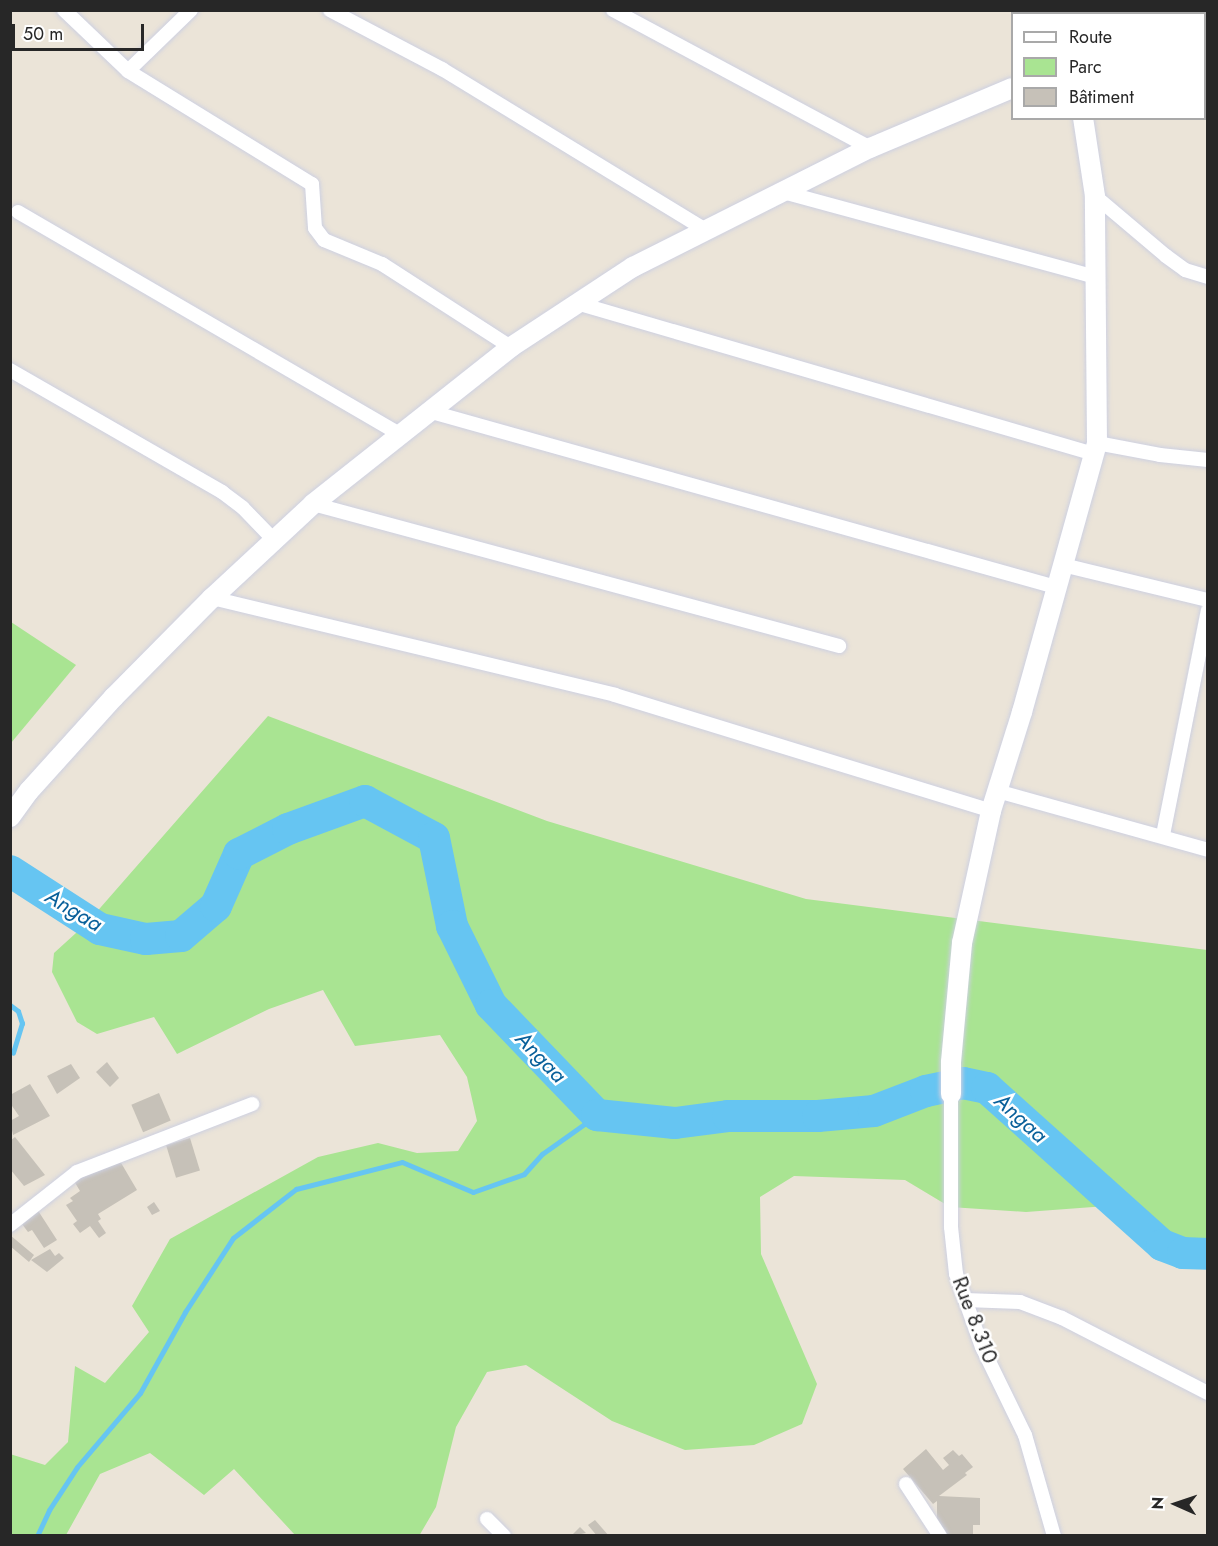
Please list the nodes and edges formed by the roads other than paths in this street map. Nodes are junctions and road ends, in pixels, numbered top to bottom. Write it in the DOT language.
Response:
graph roads {
  1 [pos="64,10"];
  2 [pos="191,10"];
  3 [pos="330,10"];
  4 [pos="613,10"];
  5 [pos="128,71"];
  6 [pos="1011,88"];
  7 [pos="1083,120"];
  8 [pos="870,148"];
  9 [pos="783,192"];
  10 [pos="1095,196"];
  11 [pos="18,212"];
  12 [pos="707,231"];
  13 [pos="1095,277"];
  14 [pos="1208,277"];
  15 [pos="580,304"];
  16 [pos="511,347"];
  17 [pos="10,370"];
  18 [pos="428,411"];
  19 [pos="400,434"];
  20 [pos="1095,448"];
  21 [pos="1208,460"];
  22 [pos="313,504"];
  23 [pos="274,540"];
  24 [pos="1063,565"];
  25 [pos="1056,587"];
  26 [pos="212,598"];
  27 [pos="1208,600"];
  28 [pos="1208,610"];
  29 [pos="839,646"];
  30 [pos="998,791"];
  31 [pos="991,811"];
  32 [pos="10,818"];
  33 [pos="1163,835"];
  34 [pos="1208,850"];
  35 [pos="951,1094"];
  36 [pos="252,1104"];
  37 [pos="10,1225"];
  38 [pos="965,1300"];
  39 [pos="1208,1393"];
  40 [pos="906,1484"];
  41 [pos="488,1519"];
  42 [pos="504,1536"];
  43 [pos="940,1536"];
  44 [pos="1054,1536"];
  1 -- 5 [label="street"];
  2 -- 5 [label="street"];
  3 -- 12 [label="street"];
  4 -- 8 [label="street"];
  5 -- 16 [label="street"];
  6 -- 8 [label="street"];
  7 -- 10 [label="street"];
  8 -- 9 [label="street"];
  9 -- 12 [label="street"];
  9 -- 13 [label="street"];
  10 -- 13 [label="street"];
  10 -- 14 [label="street"];
  11 -- 19 [label="street"];
  12 -- 15 [label="street"];
  13 -- 20 [label="street"];
  15 -- 16 [label="street"];
  15 -- 20 [label="street"];
  16 -- 18 [label="street"];
  17 -- 23 [label="street"];
  18 -- 19 [label="street"];
  18 -- 25 [label="street"];
  19 -- 22 [label="street"];
  20 -- 21 [label="street"];
  20 -- 24 [label="street"];
  22 -- 23 [label="street"];
  22 -- 29 [label="street"];
  23 -- 26 [label="street"];
  24 -- 25 [label="street"];
  24 -- 27 [label="street"];
  25 -- 30 [label="street"];
  26 -- 31 [label="street"];
  26 -- 32 [label="street"];
  28 -- 33 [label="street"];
  30 -- 31 [label="street"];
  30 -- 33 [label="street"];
  31 -- 35 [label="street"];
  33 -- 34 [label="street"];
  35 -- 38 [label="street, Rue 8.310"];
  36 -- 37 [label="street"];
  38 -- 39 [label="street"];
  38 -- 44 [label="street, Rue 8.310"];
  40 -- 43 [label="street"];
  41 -- 42 [label="street"];
}
